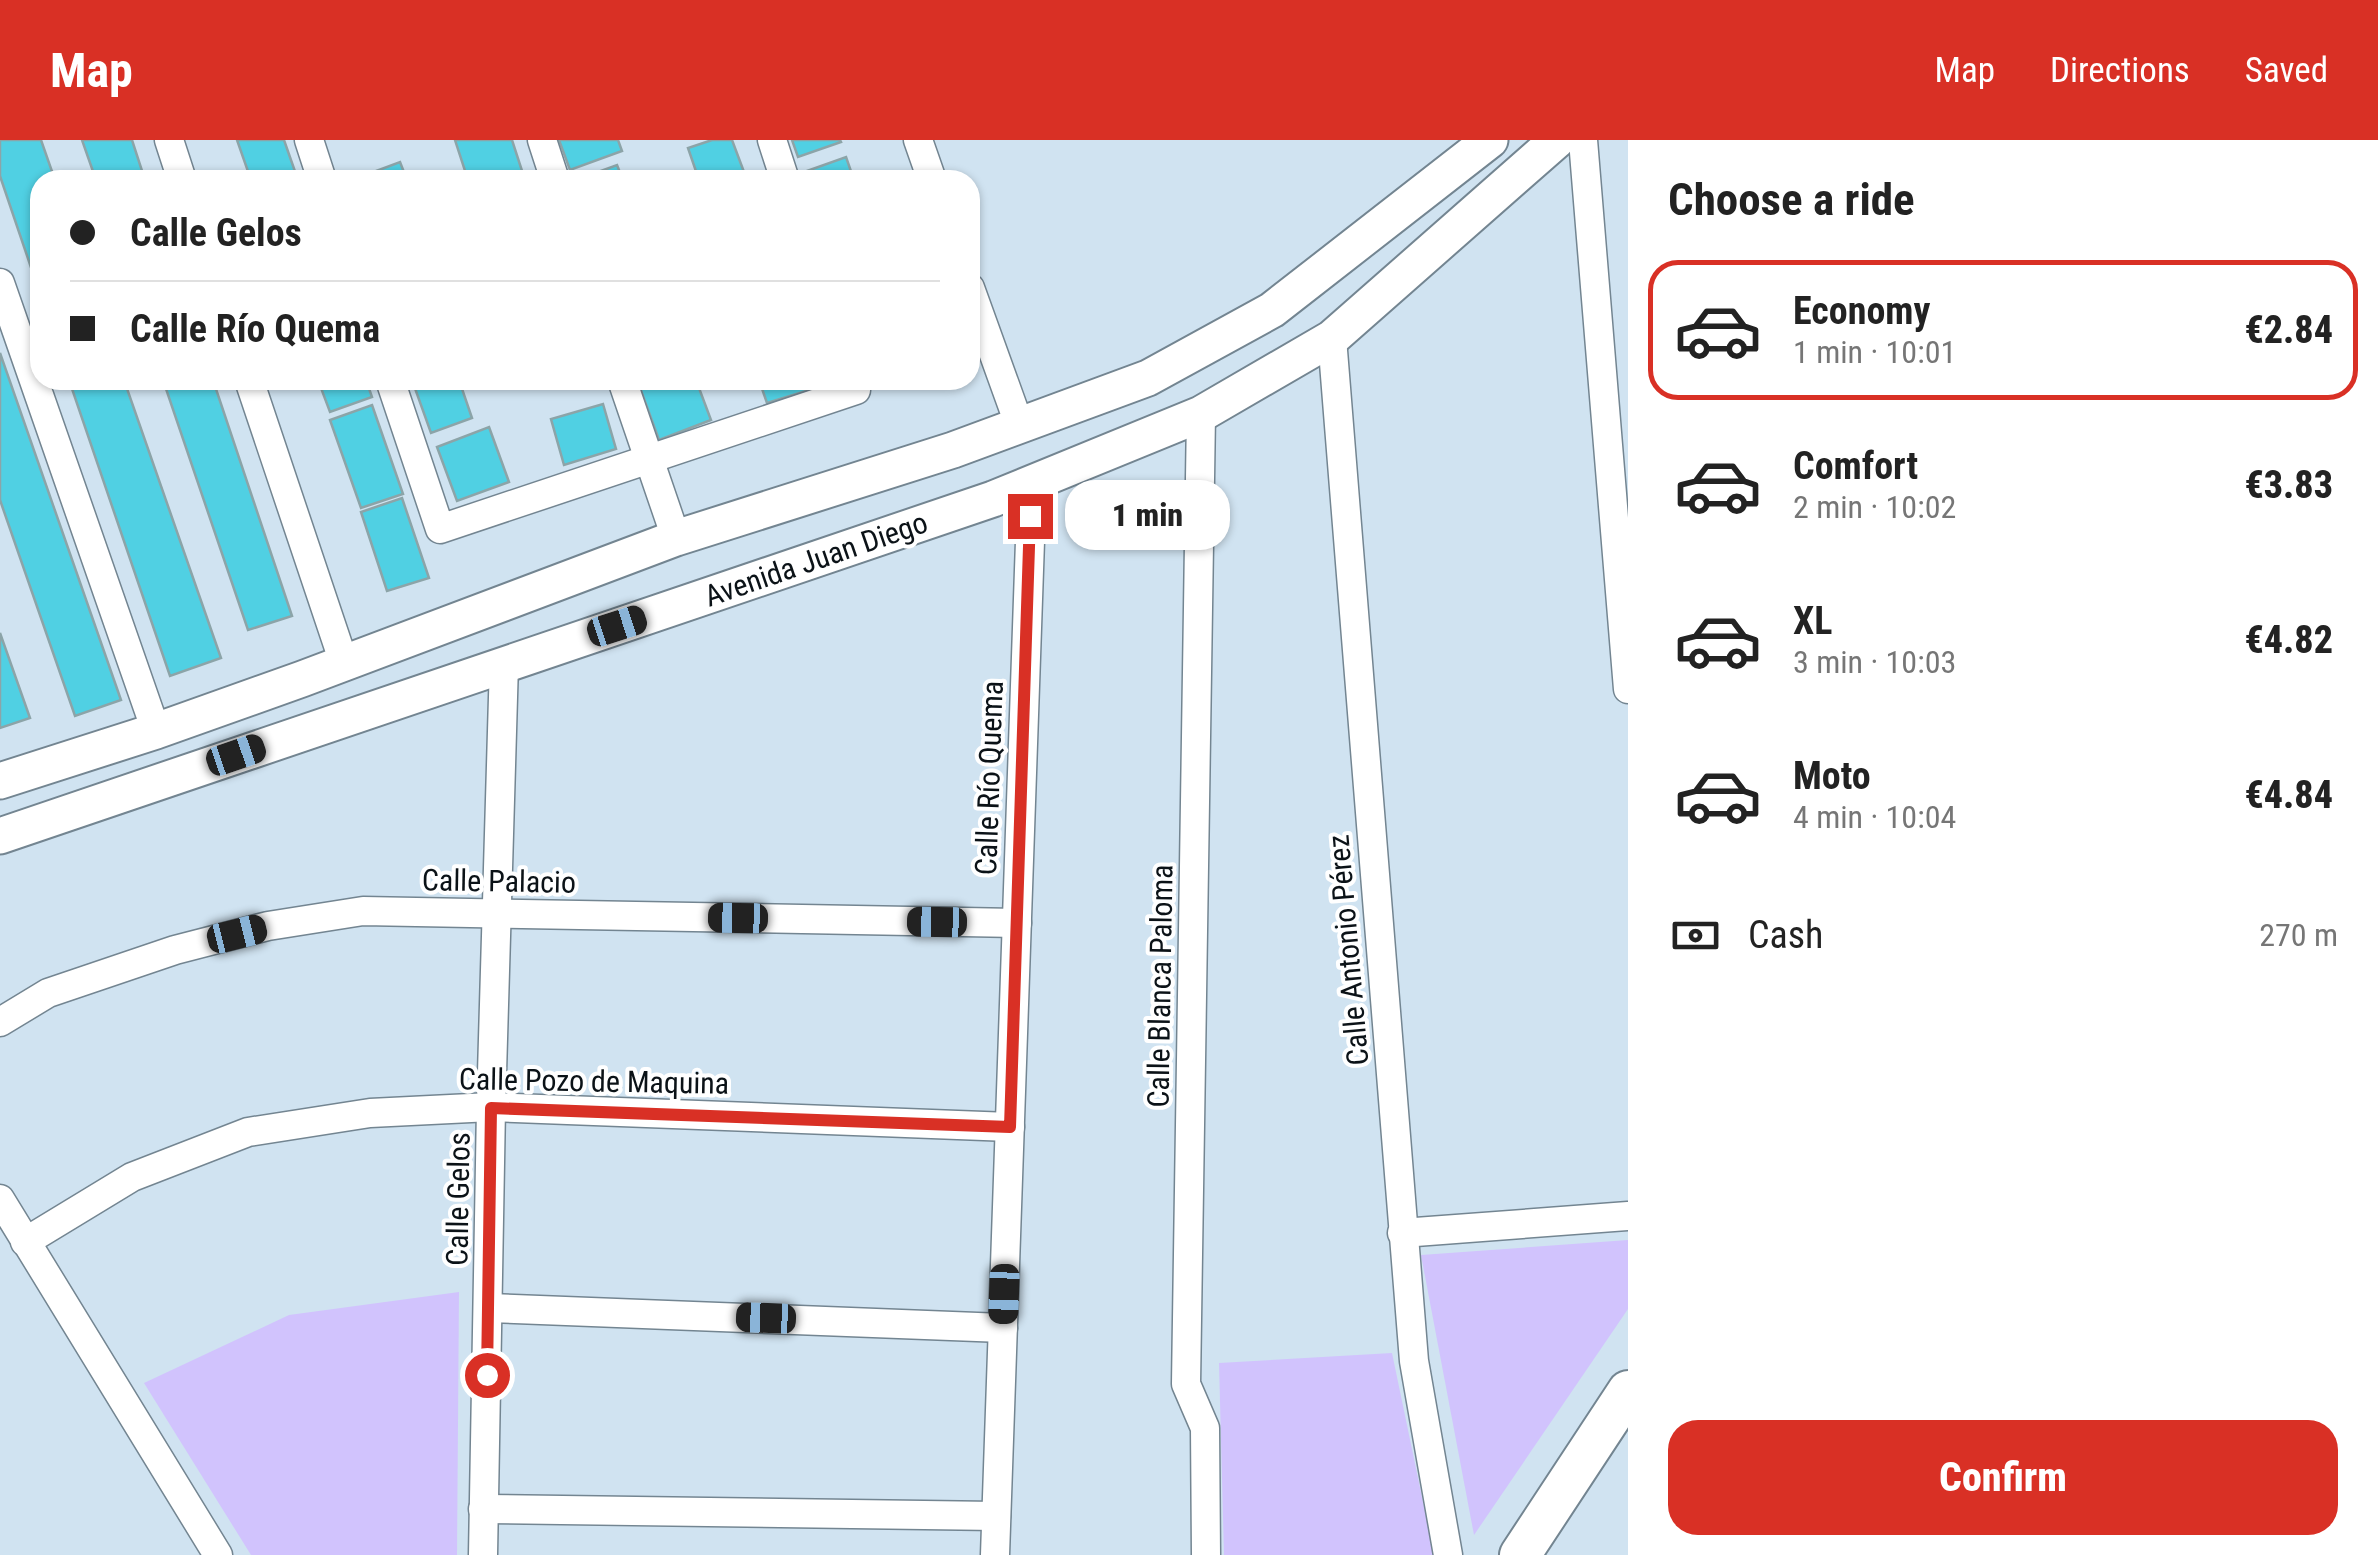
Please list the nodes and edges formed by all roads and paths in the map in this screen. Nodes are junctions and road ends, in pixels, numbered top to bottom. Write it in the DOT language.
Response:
graph roads {
  1 [pos="169,140"];
  2 [pos="309,140"];
  3 [pos="542,140"];
  4 [pos="772,140"];
  5 [pos="918,140"];
  6 [pos="1490,140"];
  7 [pos="1557,140"];
  8 [pos="1583,140"];
  9 [pos="179,170"];
  10 [pos="319,170"];
  11 [pos="552,170"];
  12 [pos="782,170"];
  13 [pos="928,170"];
  14 [pos="0,283"];
  15 [pos="980,316"];
  16 [pos="1332,338"];
  17 [pos="30,369"];
  18 [pos="37,390"];
  19 [pos="252,390"];
  20 [pos="393,390"];
  21 [pos="625,390"];
  22 [pos="840,390"];
  23 [pos="1201,414"];
  24 [pos="1019,424"];
  25 [pos="649,460"];
  26 [pos="1032,483"];
  27 [pos="676,538"];
  28 [pos="344,664"];
  29 [pos="504,664"];
  30 [pos="1628,690"];
  31 [pos="156,731"];
  32 [pos="0,782"];
  33 [pos="0,836"];
  34 [pos="498,913"];
  35 [pos="1017,924"];
  36 [pos="0,1022"];
  37 [pos="491,1108"];
  38 [pos="1010,1127"];
  39 [pos="0,1199"];
  40 [pos="1628,1216"];
  41 [pos="1402,1233"];
  42 [pos="24,1242"];
  43 [pos="489,1308"];
  44 [pos="1003,1328"];
  45 [pos="1628,1392"];
  46 [pos="483,1510"];
  47 [pos="996,1516"];
  48 [pos="211,1553"];
  49 [pos="483,1555"];
  50 [pos="995,1555"];
  51 [pos="1206,1555"];
  52 [pos="1448,1555"];
  53 [pos="1520,1555"];
  1 -- 9 [label="street"];
  2 -- 10 [label="street"];
  3 -- 11 [label="street"];
  4 -- 12 [label="street"];
  5 -- 13 [label="street"];
  6 -- 24 [label="street, Avenida Juan Diego"];
  7 -- 16 [label="street, Avenida Juan Diego"];
  8 -- 30 [label="street"];
  14 -- 17 [label="street"];
  15 -- 24 [label="street"];
  16 -- 23 [label="street, Avenida Juan Diego"];
  16 -- 41 [label="street, Calle Antonio Pérez"];
  18 -- 31 [label="street"];
  19 -- 28 [label="street"];
  20 -- 25 [label="street"];
  21 -- 25 [label="street"];
  22 -- 25 [label="street"];
  23 -- 26 [label="street, Avenida Juan Diego"];
  23 -- 51 [label="street, Calle Blanca Paloma"];
  24 -- 27 [label="street, Avenida Juan Diego"];
  25 -- 27 [label="street"];
  26 -- 29 [label="street, Avenida Juan Diego"];
  26 -- 35 [label="street, Calle Río Quema"];
  27 -- 28 [label="street, Avenida Juan Diego"];
  28 -- 31 [label="street, Avenida Juan Diego"];
  29 -- 33 [label="street, Avenida Juan Diego"];
  29 -- 34 [label="street, Calle Gelos"];
  31 -- 32 [label="street, Avenida Juan Diego"];
  34 -- 35 [label="street, Calle Palacio"];
  34 -- 36 [label="street, Calle Palacio"];
  34 -- 37 [label="street, Calle Gelos"];
  35 -- 38 [label="street, Calle Río Quema"];
  37 -- 38 [label="street, Calle Pozo de Maquina"];
  37 -- 42 [label="street, Calle Pozo de Maquina"];
  37 -- 43 [label="street, Calle Gelos"];
  38 -- 44 [label="street, Calle Río Quema"];
  39 -- 42 [label="street"];
  40 -- 41 [label="street"];
  41 -- 52 [label="street, Calle Antonio Pérez"];
  42 -- 48 [label="street"];
  43 -- 44 [label="street"];
  43 -- 46 [label="street, Calle Gelos"];
  44 -- 47 [label="street, Calle Río Quema"];
  45 -- 53 [label="main road"];
  46 -- 47 [label="street"];
  46 -- 49 [label="street, Calle Gelos"];
  47 -- 50 [label="street, Calle Río Quema"];
}
